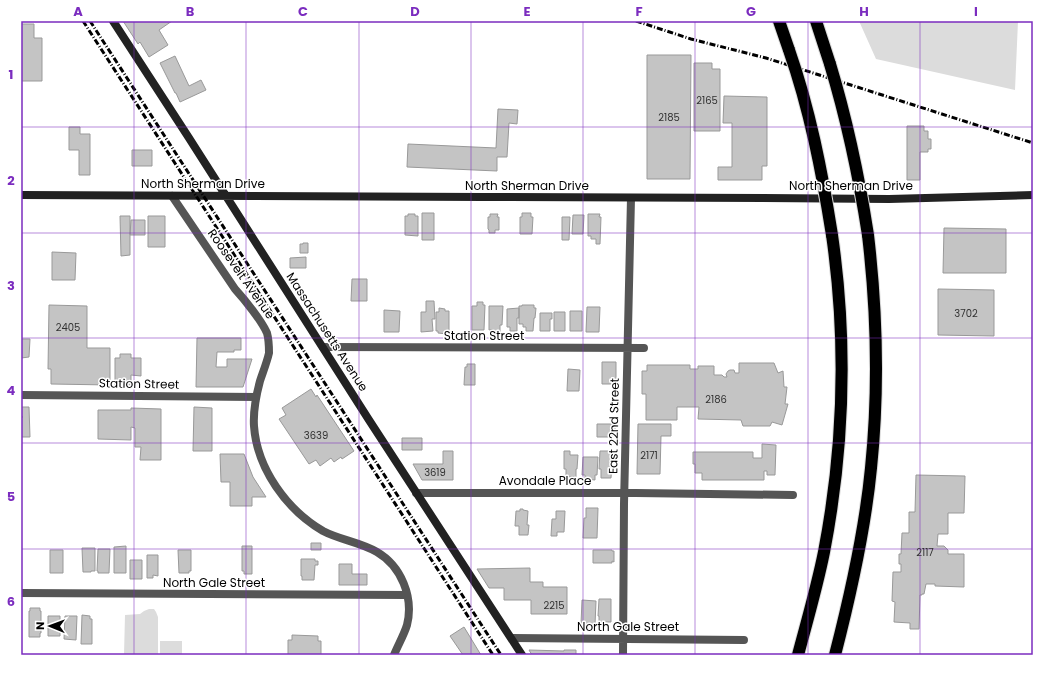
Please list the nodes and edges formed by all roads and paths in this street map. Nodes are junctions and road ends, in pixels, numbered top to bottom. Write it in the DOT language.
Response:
graph roads {
  1 [pos="113,21"];
  2 [pos="779,21"];
  3 [pos="816,21"];
  4 [pos="21,195"];
  5 [pos="1033,195"];
  6 [pos="172,196"];
  7 [pos="225,196"];
  8 [pos="631,198"];
  9 [pos="322,347"];
  10 [pos="627,348"];
  11 [pos="644,348"];
  12 [pos="21,395"];
  13 [pos="256,397"];
  14 [pos="416,493"];
  15 [pos="625,493"];
  16 [pos="793,495"];
  17 [pos="21,593"];
  18 [pos="407,595"];
  19 [pos="512,638"];
  20 [pos="623,639"];
  21 [pos="744,640"];
  22 [pos="394,655"];
  23 [pos="522,655"];
  24 [pos="623,655"];
  25 [pos="798,655"];
  26 [pos="834,655"];
  1 -- 7 [label="main road, Massachusetts Avenue"];
  2 -- 25 [label="highway, bridge"];
  3 -- 26 [label="highway, bridge"];
  4 -- 6 [label="main road, North Sherman Drive"];
  5 -- 8 [label="main road, North Sherman Drive"];
  6 -- 7 [label="main road, North Sherman Drive"];
  6 -- 13 [label="street, Roosevelt Avenue"];
  7 -- 8 [label="main road, North Sherman Drive"];
  7 -- 9 [label="main road, Massachusetts Avenue"];
  8 -- 10 [label="street, East 22nd Street"];
  9 -- 10 [label="street, Station Street"];
  9 -- 14 [label="main road, Massachusetts Avenue"];
  10 -- 11 [label="street, Station Street"];
  10 -- 15 [label="street, East 22nd Street"];
  12 -- 13 [label="street, Station Street"];
  13 -- 18 [label="street, Roosevelt Avenue"];
  14 -- 15 [label="street, Avondale Place"];
  14 -- 19 [label="main road, Massachusetts Avenue"];
  15 -- 16 [label="street, Avondale Place"];
  15 -- 20 [label="street, East 22nd Street"];
  17 -- 18 [label="street, North Gale Street"];
  18 -- 22 [label="street, Roosevelt Avenue"];
  19 -- 20 [label="street, North Gale Street"];
  19 -- 23 [label="main road, Massachusetts Avenue"];
  20 -- 21 [label="street, North Gale Street"];
  20 -- 24 [label="street, East 22nd Street"];
}
